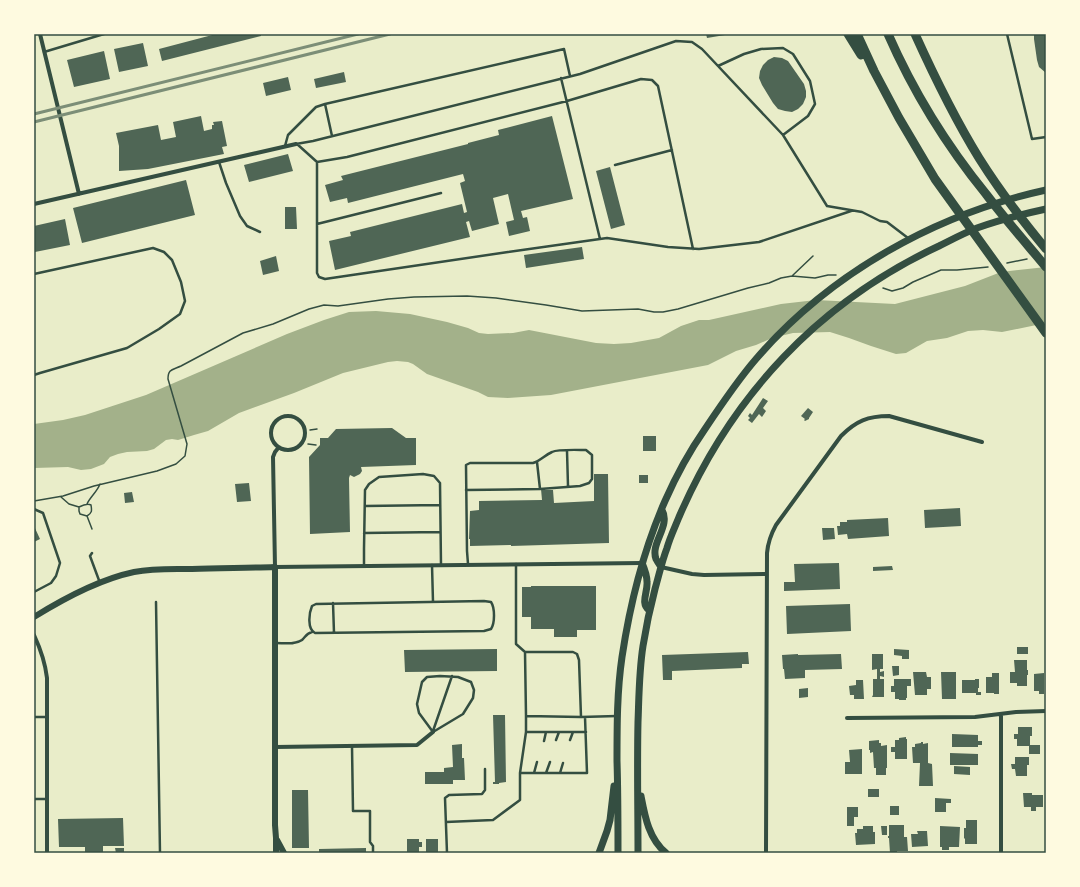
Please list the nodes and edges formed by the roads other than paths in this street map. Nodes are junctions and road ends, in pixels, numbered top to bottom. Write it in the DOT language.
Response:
graph roads {
  1 [pos="40,34"];
  2 [pos="104,34"];
  3 [pos="848,34"];
  4 [pos="857,34"];
  5 [pos="888,34"];
  6 [pos="915,34"];
  7 [pos="1007,34"];
  8 [pos="44,52"];
  9 [pos="718,66"];
  10 [pos="570,76"];
  11 [pos="561,78"];
  12 [pos="886,95"];
  13 [pos="567,101"];
  14 [pos="325,104"];
  15 [pos="783,135"];
  16 [pos="332,136"];
  17 [pos="1046,137"];
  18 [pos="296,144"];
  19 [pos="284,146"];
  20 [pos="672,150"];
  21 [pos="219,161"];
  22 [pos="317,162"];
  23 [pos="616,165"];
  24 [pos="1046,190"];
  25 [pos="441,193"];
  26 [pos="79,194"];
  27 [pos="34,204"];
  28 [pos="1046,209"];
  29 [pos="852,210"];
  30 [pos="316,224"];
  31 [pos="260,232"];
  32 [pos="600,239"];
  33 [pos="910,240"];
  34 [pos="693,249"];
  35 [pos="1046,250"];
  36 [pos="1046,267"];
  37 [pos="34,274"];
  38 [pos="1046,332"];
  39 [pos="34,375"];
  40 [pos="982,442"];
  41 [pos="278,447"];
  42 [pos="567,451"];
  43 [pos="537,462"];
  44 [pos="568,486"];
  45 [pos="540,489"];
  46 [pos="466,490"];
  47 [pos="440,505"];
  48 [pos="365,506"];
  49 [pos="34,509"];
  50 [pos="662,510"];
  51 [pos="440,532"];
  52 [pos="364,533"];
  53 [pos="92,553"];
  54 [pos="642,563"];
  55 [pos="468,564"];
  56 [pos="516,564"];
  57 [pos="432,565"];
  58 [pos="441,565"];
  59 [pos="364,566"];
  60 [pos="275,567"];
  61 [pos="661,567"];
  62 [pos="767,574"];
  63 [pos="100,584"];
  64 [pos="34,592"];
  65 [pos="156,602"];
  66 [pos="433,602"];
  67 [pos="333,603"];
  68 [pos="650,610"];
  69 [pos="34,617"];
  70 [pos="312,632"];
  71 [pos="334,633"];
  72 [pos="34,635"];
  73 [pos="275,643"];
  74 [pos="525,652"];
  75 [pos="452,676"];
  76 [pos="1046,711"];
  77 [pos="1001,714"];
  78 [pos="526,716"];
  79 [pos="585,716"];
  80 [pos="617,716"];
  81 [pos="34,717"];
  82 [pos="47,717"];
  83 [pos="581,717"];
  84 [pos="847,718"];
  85 [pos="433,732"];
  86 [pos="526,732"];
  87 [pos="546,732"];
  88 [pos="559,732"];
  89 [pos="573,732"];
  90 [pos="586,732"];
  91 [pos="556,740"];
  92 [pos="570,740"];
  93 [pos="544,741"];
  94 [pos="352,746"];
  95 [pos="275,747"];
  96 [pos="537,762"];
  97 [pos="550,762"];
  98 [pos="563,763"];
  99 [pos="618,764"];
  100 [pos="485,769"];
  101 [pos="520,773"];
  102 [pos="534,773"];
  103 [pos="546,773"];
  104 [pos="560,773"];
  105 [pos="638,778"];
  106 [pos="34,799"];
  107 [pos="47,799"];
  108 [pos="446,822"];
  109 [pos="276,838"];
  110 [pos="47,853"];
  111 [pos="160,853"];
  112 [pos="276,853"];
  113 [pos="284,853"];
  114 [pos="373,853"];
  115 [pos="447,853"];
  116 [pos="599,853"];
  117 [pos="618,853"];
  118 [pos="638,853"];
  119 [pos="666,853"];
  120 [pos="766,853"];
  121 [pos="1001,853"];
  1 -- 8 [label="street"];
  2 -- 8 [label="lane"];
  3 -- 12 [label="highway"];
  4 -- 12 [label="highway"];
  5 -- 36 [label="highway"];
  6 -- 35 [label="highway"];
  7 -- 17 [label="lane"];
  8 -- 26 [label="street"];
  9 -- 10 [label="lane"];
  9 -- 15 [label="lane"];
  9 -- 15 [label="lane"];
  10 -- 11 [label="lane"];
  10 -- 14 [label="lane"];
  11 -- 13 [label="lane"];
  11 -- 16 [label="lane"];
  12 -- 38 [label="highway"];
  13 -- 20 [label="lane"];
  13 -- 22 [label="lane"];
  13 -- 32 [label="lane"];
  14 -- 16 [label="lane"];
  14 -- 19 [label="lane"];
  15 -- 29 [label="lane"];
  16 -- 18 [label="lane"];
  18 -- 19 [label="street"];
  18 -- 22 [label="lane"];
  19 -- 21 [label="street"];
  20 -- 23 [label="lane"];
  20 -- 34 [label="lane"];
  21 -- 26 [label="street"];
  21 -- 31 [label="lane"];
  22 -- 30 [label="lane"];
  24 -- 33 [label="main road"];
  25 -- 30 [label="lane"];
  26 -- 27 [label="street"];
  28 -- 61 [label="main road"];
  29 -- 33 [label="lane"];
  29 -- 34 [label="lane"];
  30 -- 32 [label="lane"];
  32 -- 34 [label="lane"];
  33 -- 50 [label="main road"];
  37 -- 39 [label="lane"];
  40 -- 62 [label="street"];
  41 -- 41 [label="street"];
  41 -- 60 [label="street"];
  42 -- 43 [label="lane"];
  42 -- 44 [label="lane"];
  42 -- 44 [label="lane"];
  43 -- 45 [label="lane"];
  43 -- 46 [label="lane"];
  44 -- 45 [label="lane"];
  45 -- 46 [label="lane"];
  46 -- 55 [label="lane"];
  47 -- 48 [label="lane"];
  47 -- 48 [label="lane"];
  47 -- 51 [label="lane"];
  48 -- 52 [label="lane"];
  49 -- 64 [label="lane"];
  50 -- 54 [label="main road"];
  50 -- 61 [label="main road"];
  51 -- 52 [label="lane"];
  51 -- 58 [label="lane"];
  52 -- 59 [label="lane"];
  53 -- 63 [label="lane"];
  54 -- 56 [label="street"];
  54 -- 68 [label="main road"];
  54 -- 80 [label="main road"];
  55 -- 56 [label="street"];
  55 -- 58 [label="street"];
  56 -- 74 [label="lane"];
  57 -- 58 [label="street"];
  57 -- 59 [label="street"];
  57 -- 66 [label="lane"];
  59 -- 60 [label="street"];
  60 -- 63 [label="street"];
  60 -- 73 [label="street"];
  61 -- 62 [label="street"];
  61 -- 68 [label="main road"];
  62 -- 120 [label="street"];
  63 -- 69 [label="street"];
  65 -- 111 [label="lane"];
  66 -- 67 [label="lane"];
  66 -- 71 [label="lane"];
  67 -- 70 [label="lane"];
  67 -- 71 [label="lane"];
  68 -- 105 [label="main road"];
  70 -- 71 [label="lane"];
  70 -- 73 [label="lane"];
  72 -- 82 [label="street"];
  73 -- 95 [label="street"];
  74 -- 78 [label="lane"];
  74 -- 83 [label="lane"];
  75 -- 85 [label="lane"];
  75 -- 85 [label="lane"];
  75 -- 85 [label="lane"];
  76 -- 77 [label="street"];
  77 -- 84 [label="street"];
  77 -- 121 [label="street"];
  78 -- 83 [label="lane"];
  78 -- 86 [label="lane"];
  79 -- 80 [label="lane"];
  79 -- 83 [label="lane"];
  79 -- 90 [label="lane"];
  80 -- 99 [label="main road"];
  81 -- 82 [label="lane"];
  82 -- 107 [label="street"];
  85 -- 94 [label="street"];
  86 -- 87 [label="lane"];
  86 -- 101 [label="lane"];
  87 -- 88 [label="lane"];
  87 -- 93 [label="lane"];
  88 -- 89 [label="lane"];
  88 -- 91 [label="lane"];
  89 -- 90 [label="lane"];
  89 -- 92 [label="lane"];
  90 -- 104 [label="lane"];
  94 -- 95 [label="street"];
  94 -- 114 [label="lane"];
  95 -- 109 [label="street"];
  96 -- 102 [label="lane"];
  97 -- 103 [label="lane"];
  98 -- 104 [label="lane"];
  99 -- 116 [label="main road"];
  99 -- 117 [label="main road"];
  100 -- 108 [label="lane"];
  101 -- 102 [label="lane"];
  101 -- 108 [label="lane"];
  102 -- 103 [label="lane"];
  103 -- 104 [label="lane"];
  105 -- 118 [label="main road"];
  105 -- 119 [label="main road"];
  106 -- 107 [label="lane"];
  107 -- 110 [label="street"];
  108 -- 115 [label="lane"];
  109 -- 112 [label="street"];
  109 -- 113 [label="street"];
}
